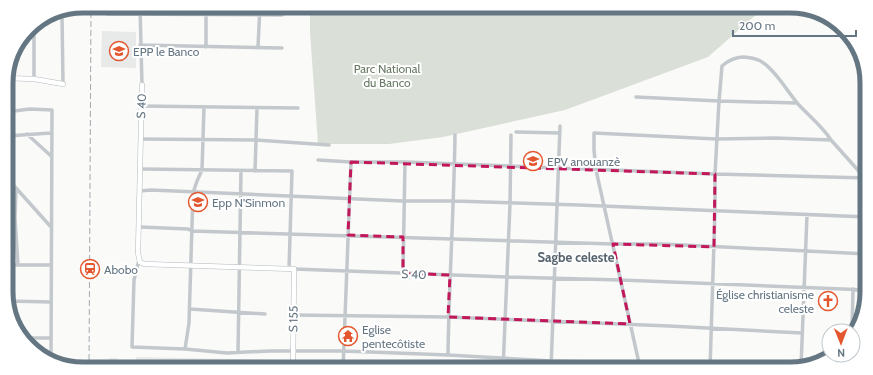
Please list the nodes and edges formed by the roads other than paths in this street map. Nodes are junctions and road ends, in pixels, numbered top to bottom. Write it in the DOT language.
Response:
graph roads {
  1 [pos="140,13"];
  2 [pos="107,14"];
  3 [pos="205,15"];
  4 [pos="62,16"];
  5 [pos="260,16"];
  6 [pos="282,16"];
  7 [pos="34,32"];
  8 [pos="140,45"];
  9 [pos="206,47"];
  10 [pos="258,47"];
  11 [pos="282,48"];
  12 [pos="13,78"];
  13 [pos="34,79"];
  14 [pos="63,84"];
  15 [pos="142,85"];
  16 [pos="636,97"];
  17 [pos="719,101"];
  18 [pos="797,103"];
  19 [pos="141,106"];
  20 [pos="204,107"];
  21 [pos="257,108"];
  22 [pos="298,108"];
  23 [pos="13,111"];
  24 [pos="560,126"];
  25 [pos="516,132"];
  26 [pos="51,133"];
  27 [pos="560,133"];
  28 [pos="27,134"];
  29 [pos="13,135"];
  30 [pos="456,135"];
  31 [pos="511,135"];
  32 [pos="141,139"];
  33 [pos="203,139"];
  34 [pos="716,139"];
  35 [pos="256,140"];
  36 [pos="831,140"];
  37 [pos="329,145"];
  38 [pos="51,156"];
  39 [pos="318,160"];
  40 [pos="351,162"];
  41 [pos="405,162"];
  42 [pos="455,164"];
  43 [pos="511,167"];
  44 [pos="559,168"];
  45 [pos="141,169"];
  46 [pos="202,170"];
  47 [pos="242,170"];
  48 [pos="596,170"];
  49 [pos="255,171"];
  50 [pos="860,171"];
  51 [pos="715,174"];
  52 [pos="860,178"];
  53 [pos="13,185"];
  54 [pos="16,189"];
  55 [pos="140,191"];
  56 [pos="193,193"];
  57 [pos="241,194"];
  58 [pos="290,197"];
  59 [pos="349,198"];
  60 [pos="404,201"];
  61 [pos="454,201"];
  62 [pos="510,204"];
  63 [pos="557,205"];
  64 [pos="604,207"];
  65 [pos="715,210"];
  66 [pos="807,214"];
  67 [pos="860,217"];
  68 [pos="51,227"];
  69 [pos="140,227"];
  70 [pos="192,231"];
  71 [pos="240,232"];
  72 [pos="289,234"];
  73 [pos="348,235"];
  74 [pos="403,237"];
  75 [pos="452,238"];
  76 [pos="508,240"];
  77 [pos="556,242"];
  78 [pos="612,244"];
  79 [pos="714,247"];
  80 [pos="806,251"];
  81 [pos="860,254"];
  82 [pos="139,260"];
  83 [pos="13,265"];
  84 [pos="18,265"];
  85 [pos="51,265"];
  86 [pos="191,267"];
  87 [pos="240,268"];
  88 [pos="291,269"];
  89 [pos="347,271"];
  90 [pos="403,274"];
  91 [pos="450,275"];
  92 [pos="507,278"];
  93 [pos="555,278"];
  94 [pos="621,280"];
  95 [pos="712,285"];
  96 [pos="804,287"];
  97 [pos="853,289"];
  98 [pos="860,290"];
  99 [pos="14,301"];
  100 [pos="51,302"];
  101 [pos="190,309"];
  102 [pos="238,313"];
  103 [pos="265,314"];
  104 [pos="293,315"];
  105 [pos="345,315"];
  106 [pos="448,317"];
  107 [pos="506,319"];
  108 [pos="554,321"];
  109 [pos="852,323"];
  110 [pos="630,324"];
  111 [pos="712,329"];
  112 [pos="802,333"];
  113 [pos="30,338"];
  114 [pos="51,338"];
  115 [pos="185,349"];
  116 [pos="293,351"];
  117 [pos="344,351"];
  118 [pos="238,352"];
  119 [pos="51,354"];
  120 [pos="448,355"];
  121 [pos="503,359"];
  122 [pos="552,361"];
  123 [pos="801,361"];
  124 [pos="293,362"];
  125 [pos="343,362"];
  126 [pos="601,362"];
  127 [pos="639,362"];
  128 [pos="710,362"];
  1 -- 2 [label="street"];
  1 -- 3 [label="street"];
  1 -- 8 [label="street"];
  3 -- 5 [label="street"];
  3 -- 9 [label="street"];
  4 -- 14 [label="street"];
  5 -- 6 [label="street"];
  5 -- 10 [label="street"];
  7 -- 13 [label="street"];
  8 -- 9 [label="street"];
  8 -- 15 [label="street"];
  9 -- 10 [label="street"];
  10 -- 11 [label="street"];
  12 -- 13 [label="street"];
  13 -- 14 [label="street"];
  15 -- 19 [label="street, S 40"];
  16 -- 17 [label="street"];
  17 -- 18 [label="street"];
  17 -- 18 [label="street"];
  17 -- 34 [label="street"];
  18 -- 36 [label="street"];
  19 -- 20 [label="street"];
  19 -- 32 [label="street, S 40"];
  20 -- 21 [label="street"];
  20 -- 33 [label="street"];
  21 -- 22 [label="street"];
  21 -- 35 [label="street"];
  23 -- 26 [label="street"];
  24 -- 27 [label="street"];
  25 -- 27 [label="street"];
  26 -- 28 [label="street"];
  26 -- 38 [label="street"];
  27 -- 44 [label="street"];
  28 -- 29 [label="street"];
  28 -- 38 [label="street"];
  30 -- 42 [label="street"];
  31 -- 43 [label="street"];
  32 -- 33 [label="street"];
  32 -- 45 [label="street, S 40"];
  33 -- 35 [label="street"];
  33 -- 46 [label="street"];
  34 -- 36 [label="street"];
  34 -- 48 [label="street"];
  34 -- 51 [label="street"];
  35 -- 37 [label="street"];
  35 -- 49 [label="street"];
  36 -- 50 [label="street"];
  38 -- 68 [label="street"];
  39 -- 40 [label="street"];
  40 -- 41 [label="street"];
  40 -- 59 [label="street"];
  41 -- 42 [label="street"];
  41 -- 60 [label="street"];
  42 -- 43 [label="street"];
  42 -- 61 [label="street"];
  43 -- 44 [label="street"];
  43 -- 62 [label="street"];
  44 -- 48 [label="street"];
  44 -- 63 [label="street"];
  45 -- 46 [label="street"];
  45 -- 55 [label="street, S 40"];
  46 -- 47 [label="street"];
  46 -- 56 [label="street"];
  47 -- 49 [label="street"];
  47 -- 57 [label="street"];
  48 -- 51 [label="street"];
  48 -- 64 [label="street"];
  49 -- 58 [label="street"];
  51 -- 52 [label="street"];
  51 -- 65 [label="street"];
  53 -- 54 [label="street"];
  54 -- 68 [label="street"];
  54 -- 84 [label="street"];
  55 -- 56 [label="street"];
  55 -- 69 [label="street, S 40"];
  56 -- 57 [label="street"];
  56 -- 70 [label="street"];
  57 -- 58 [label="street"];
  57 -- 71 [label="street"];
  58 -- 59 [label="street"];
  58 -- 72 [label="street"];
  59 -- 60 [label="street"];
  59 -- 73 [label="street"];
  60 -- 61 [label="street"];
  60 -- 74 [label="street"];
  61 -- 62 [label="street"];
  61 -- 75 [label="street"];
  62 -- 63 [label="street"];
  62 -- 76 [label="street"];
  63 -- 64 [label="street"];
  63 -- 77 [label="street"];
  64 -- 65 [label="street"];
  64 -- 78 [label="street"];
  65 -- 66 [label="street"];
  65 -- 79 [label="street"];
  66 -- 67 [label="street"];
  66 -- 80 [label="street"];
  68 -- 85 [label="street"];
  69 -- 70 [label="street"];
  69 -- 82 [label="street, S 40"];
  70 -- 71 [label="street"];
  70 -- 86 [label="street"];
  71 -- 72 [label="street"];
  71 -- 87 [label="street"];
  72 -- 73 [label="street"];
  72 -- 88 [label="street"];
  73 -- 74 [label="street"];
  73 -- 89 [label="street"];
  74 -- 75 [label="street"];
  74 -- 90 [label="street"];
  75 -- 76 [label="street"];
  75 -- 91 [label="street"];
  76 -- 77 [label="street"];
  76 -- 92 [label="street"];
  77 -- 78 [label="street"];
  77 -- 93 [label="street"];
  78 -- 79 [label="street"];
  78 -- 94 [label="street"];
  79 -- 80 [label="street"];
  79 -- 95 [label="street"];
  80 -- 81 [label="street"];
  80 -- 96 [label="street"];
  82 -- 86 [label="street, S 40"];
  82 -- 115 [label="street"];
  83 -- 84 [label="street"];
  84 -- 85 [label="street"];
  85 -- 100 [label="street"];
  86 -- 87 [label="street, S 40"];
  86 -- 101 [label="street"];
  87 -- 88 [label="street, S 40"];
  87 -- 102 [label="street"];
  88 -- 89 [label="street, S 40"];
  88 -- 104 [label="street, S 155"];
  89 -- 90 [label="street, S 40"];
  89 -- 105 [label="street"];
  90 -- 91 [label="street, S 40"];
  91 -- 92 [label="street, S 40"];
  91 -- 106 [label="street"];
  92 -- 93 [label="street, S 40"];
  92 -- 107 [label="street"];
  93 -- 94 [label="street, S 40"];
  93 -- 108 [label="street"];
  94 -- 95 [label="street, S 40"];
  94 -- 110 [label="street"];
  95 -- 96 [label="street, S 40"];
  95 -- 111 [label="street"];
  96 -- 97 [label="street, S 40"];
  96 -- 112 [label="street"];
  97 -- 98 [label="street, S 40"];
  97 -- 109 [label="street"];
  99 -- 100 [label="street"];
  100 -- 114 [label="street"];
  101 -- 102 [label="street"];
  101 -- 115 [label="street"];
  102 -- 103 [label="street"];
  102 -- 118 [label="street"];
  104 -- 105 [label="street"];
  104 -- 116 [label="street, S 155"];
  105 -- 106 [label="street"];
  105 -- 117 [label="street"];
  106 -- 107 [label="street"];
  106 -- 120 [label="street"];
  107 -- 108 [label="street"];
  107 -- 121 [label="street"];
  108 -- 110 [label="street"];
  108 -- 122 [label="street"];
  110 -- 111 [label="street"];
  110 -- 127 [label="street"];
  111 -- 112 [label="street"];
  111 -- 128 [label="street"];
  112 -- 123 [label="street"];
  113 -- 114 [label="street"];
  114 -- 119 [label="street"];
  115 -- 118 [label="street"];
  116 -- 117 [label="street"];
  116 -- 118 [label="street"];
  116 -- 124 [label="street, S 155"];
  117 -- 120 [label="street"];
  117 -- 125 [label="street"];
  120 -- 121 [label="street"];
  121 -- 122 [label="street"];
  122 -- 126 [label="street"];
}
